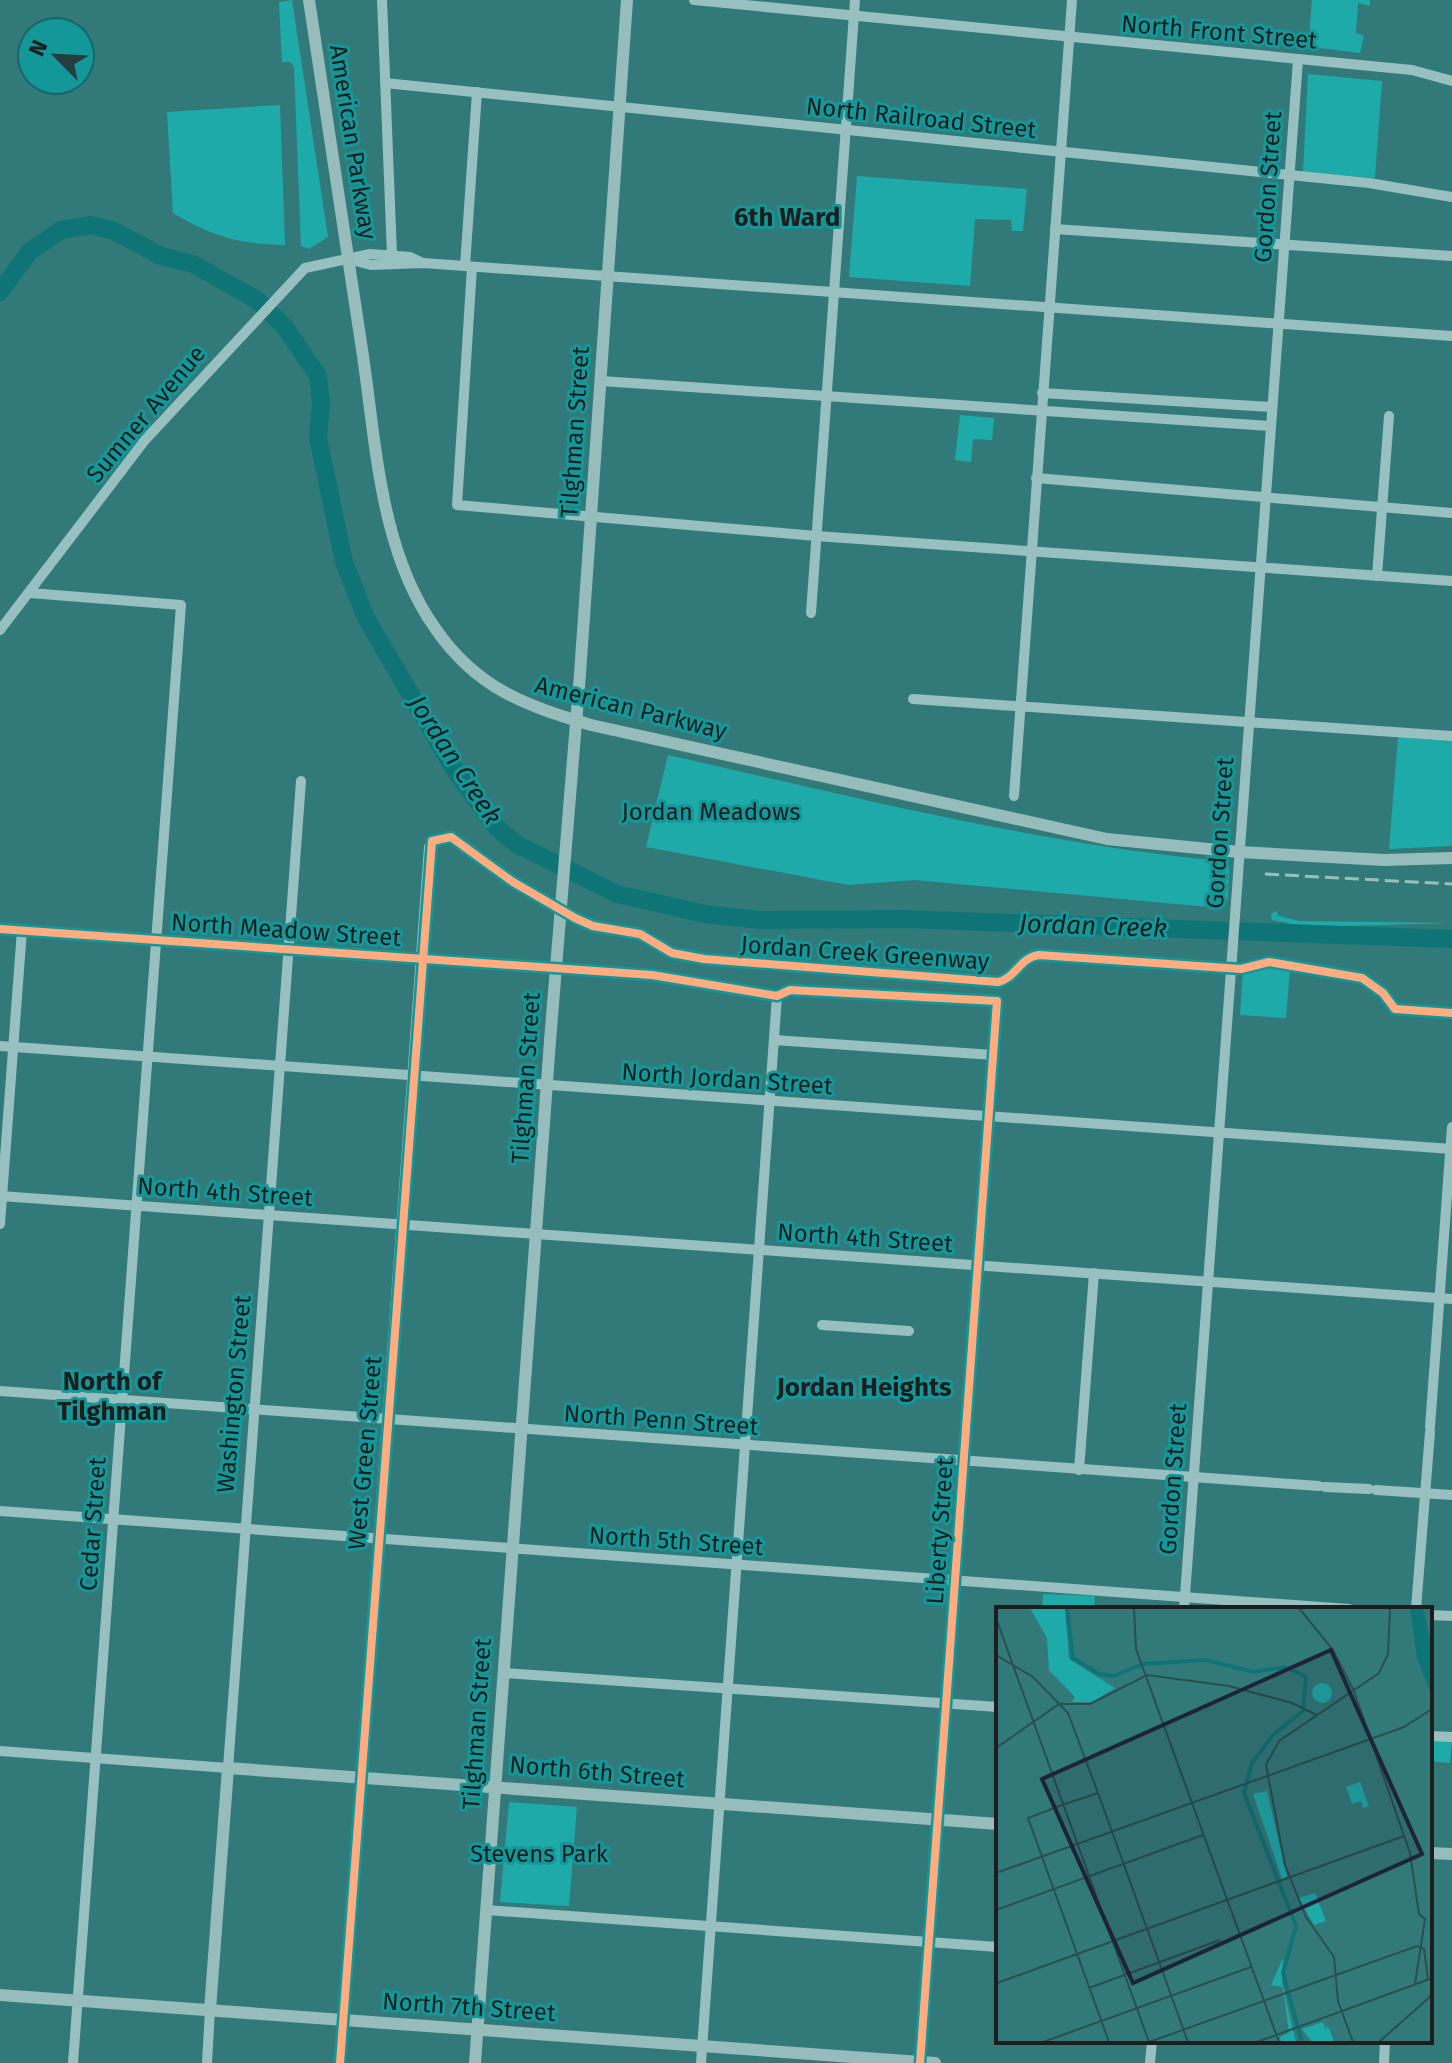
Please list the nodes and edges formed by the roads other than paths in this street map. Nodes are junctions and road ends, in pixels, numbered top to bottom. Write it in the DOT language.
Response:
graph roads {
  1 [pos="309,0"];
  2 [pos="382,0"];
  3 [pos="627,0"];
  4 [pos="694,0"];
  5 [pos="855,0"];
  6 [pos="1072,0"];
  7 [pos="854,15"];
  8 [pos="1070,38"];
  9 [pos="1298,60"];
  10 [pos="1452,81"];
  11 [pos="385,83"];
  12 [pos="477,92"];
  13 [pos="620,107"];
  14 [pos="845,130"];
  15 [pos="1060,153"];
  16 [pos="1289,176"];
  17 [pos="1452,197"];
  18 [pos="1055,229"];
  19 [pos="1284,246"];
  20 [pos="392,255"];
  21 [pos="1452,256"];
  22 [pos="348,259"];
  23 [pos="423,263"];
  24 [pos="469,267"];
  25 [pos="608,277"];
  26 [pos="834,293"];
  27 [pos="1048,308"];
  28 [pos="1278,324"];
  29 [pos="1452,336"];
  30 [pos="601,381"];
  31 [pos="1042,393"];
  32 [pos="826,397"];
  33 [pos="1271,407"];
  34 [pos="1041,408"];
  35 [pos="1389,416"];
  36 [pos="1270,426"];
  37 [pos="1036,478"];
  38 [pos="1264,495"];
  39 [pos="1382,506"];
  40 [pos="1452,513"];
  41 [pos="591,515"];
  42 [pos="816,536"];
  43 [pos="1031,551"];
  44 [pos="1259,568"];
  45 [pos="1377,576"];
  46 [pos="1452,581"];
  47 [pos="30,593"];
  48 [pos="811,613"];
  49 [pos="0,630"];
  50 [pos="913,699"];
  51 [pos="1019,706"];
  52 [pos="1248,720"];
  53 [pos="1452,736"];
  54 [pos="301,781"];
  55 [pos="1014,796"];
  56 [pos="429,847"];
  57 [pos="1239,852"];
  58 [pos="1452,858"];
  59 [pos="0,929"];
  60 [pos="22,930"];
  61 [pos="156,940"];
  62 [pos="290,950"];
  63 [pos="422,959"];
  64 [pos="777,996"];
  65 [pos="997,1001"];
  66 [pos="774,1040"];
  67 [pos="0,1046"];
  68 [pos="13,1047"];
  69 [pos="994,1055"];
  70 [pos="148,1057"];
  71 [pos="282,1067"];
  72 [pos="414,1077"];
  73 [pos="547,1087"];
  74 [pos="770,1102"];
  75 [pos="990,1116"];
  76 [pos="1452,1127"];
  77 [pos="1219,1133"];
  78 [pos="1451,1149"];
  79 [pos="1,1196"];
  80 [pos="136,1206"];
  81 [pos="1449,1215"];
  82 [pos="271,1216"];
  83 [pos="0,1224"];
  84 [pos="403,1225"];
  85 [pos="536,1235"];
  86 [pos="760,1251"];
  87 [pos="980,1265"];
  88 [pos="1094,1273"];
  89 [pos="1208,1281"];
  90 [pos="1439,1298"];
  91 [pos="1452,1299"];
  92 [pos="822,1325"];
  93 [pos="909,1331"];
  94 [pos="0,1391"];
  95 [pos="122,1400"];
  96 [pos="255,1410"];
  97 [pos="389,1420"];
  98 [pos="521,1429"];
  99 [pos="746,1446"];
  100 [pos="965,1462"];
  101 [pos="1079,1470"];
  102 [pos="1193,1479"];
  103 [pos="1425,1493"];
  104 [pos="1452,1495"];
  105 [pos="0,1511"];
  106 [pos="114,1520"];
  107 [pos="245,1529"];
  108 [pos="378,1540"];
  109 [pos="512,1549"];
  110 [pos="737,1565"];
  111 [pos="956,1580"];
  112 [pos="1185,1597"];
  113 [pos="1184,1607"];
  114 [pos="1322,1607"];
  115 [pos="1416,1607"];
  116 [pos="1432,1615"];
  117 [pos="1452,1616"];
  118 [pos="503,1673"];
  119 [pos="727,1687"];
  120 [pos="946,1703"];
  121 [pos="996,1707"];
  122 [pos="1432,1736"];
  123 [pos="1452,1737"];
  124 [pos="0,1751"];
  125 [pos="96,1758"];
  126 [pos="228,1768"];
  127 [pos="361,1779"];
  128 [pos="494,1786"];
  129 [pos="719,1804"];
  130 [pos="938,1821"];
  131 [pos="996,1824"];
  132 [pos="1432,1853"];
  133 [pos="1452,1854"];
  134 [pos="486,1910"];
  135 [pos="711,1926"];
  136 [pos="928,1942"];
  137 [pos="996,1947"];
  138 [pos="0,1995"];
  139 [pos="77,2000"];
  140 [pos="210,2010"];
  141 [pos="343,2020"];
  142 [pos="478,2030"];
  143 [pos="1152,2043"];
  144 [pos="1385,2043"];
  145 [pos="702,2048"];
  146 [pos="920,2062"];
  147 [pos="73,2063"];
  148 [pos="207,2063"];
  149 [pos="340,2063"];
  150 [pos="475,2063"];
  151 [pos="701,2063"];
  152 [pos="935,2063"];
  153 [pos="1150,2063"];
  154 [pos="1384,2063"];
  1 -- 22 [label="main road, American Parkway"];
  2 -- 11 [label="street"];
  3 -- 13 [label="main road, Tilghman Street"];
  4 -- 7 [label="street, North Front Street"];
  5 -- 7 [label="street"];
  6 -- 8 [label="street"];
  7 -- 8 [label="street, North Front Street"];
  7 -- 14 [label="street"];
  8 -- 9 [label="street, North Front Street"];
  8 -- 15 [label="street"];
  9 -- 10 [label="street, North Front Street"];
  9 -- 16 [label="street, Gordon Street"];
  11 -- 12 [label="street, North Railroad Street"];
  11 -- 20 [label="street"];
  12 -- 13 [label="street, North Railroad Street"];
  12 -- 24 [label="street"];
  13 -- 14 [label="street, North Railroad Street"];
  13 -- 25 [label="main road, Tilghman Street"];
  14 -- 15 [label="street, North Railroad Street"];
  14 -- 26 [label="street"];
  15 -- 16 [label="street, North Railroad Street"];
  15 -- 18 [label="street"];
  16 -- 17 [label="street, North Railroad Street"];
  16 -- 19 [label="street, Gordon Street"];
  18 -- 19 [label="street"];
  18 -- 27 [label="street"];
  19 -- 21 [label="street"];
  19 -- 28 [label="street, Gordon Street"];
  20 -- 22 [label="street"];
  20 -- 23 [label="street"];
  22 -- 23 [label="street"];
  22 -- 47 [label="street, Sumner Avenue"];
  22 -- 57 [label="main road, American Parkway"];
  23 -- 24 [label="street"];
  24 -- 25 [label="street"];
  24 -- 41 [label="street"];
  25 -- 26 [label="street"];
  25 -- 30 [label="main road, Tilghman Street"];
  26 -- 27 [label="street"];
  26 -- 32 [label="street"];
  27 -- 28 [label="street"];
  27 -- 31 [label="street"];
  28 -- 29 [label="street"];
  28 -- 33 [label="street, Gordon Street"];
  30 -- 32 [label="street"];
  30 -- 41 [label="main road, Tilghman Street"];
  31 -- 33 [label="street"];
  31 -- 34 [label="street"];
  32 -- 34 [label="street"];
  32 -- 42 [label="street"];
  33 -- 36 [label="street, Gordon Street"];
  34 -- 36 [label="street"];
  34 -- 37 [label="street"];
  35 -- 39 [label="street"];
  36 -- 38 [label="street, Gordon Street"];
  37 -- 38 [label="street"];
  37 -- 43 [label="street"];
  38 -- 39 [label="street"];
  38 -- 44 [label="street, Gordon Street"];
  39 -- 40 [label="street"];
  39 -- 45 [label="street"];
  41 -- 42 [label="street"];
  41 -- 73 [label="main road, Tilghman Street, bridge"];
  42 -- 43 [label="street"];
  42 -- 48 [label="street"];
  43 -- 44 [label="street"];
  43 -- 51 [label="street"];
  44 -- 45 [label="street"];
  44 -- 52 [label="street, Gordon Street"];
  45 -- 46 [label="street"];
  47 -- 49 [label="street, Sumner Avenue"];
  47 -- 61 [label="street, Cedar Street"];
  50 -- 51 [label="street"];
  51 -- 52 [label="street"];
  51 -- 55 [label="street"];
  52 -- 53 [label="street"];
  52 -- 57 [label="street, Gordon Street"];
  54 -- 62 [label="street, Washington Street"];
  56 -- 63 [label="street, West Green Street"];
  57 -- 58 [label="main road, American Parkway"];
  57 -- 77 [label="street, Gordon Street"];
  59 -- 60 [label="street, North Meadow Street"];
  60 -- 61 [label="street, North Meadow Street"];
  60 -- 68 [label="street"];
  61 -- 62 [label="street, North Meadow Street"];
  61 -- 70 [label="street, Cedar Street"];
  62 -- 63 [label="street, North Meadow Street"];
  62 -- 71 [label="street, Washington Street"];
  63 -- 64 [label="street, North Meadow Street"];
  63 -- 72 [label="street, West Green Street"];
  64 -- 65 [label="street, North Meadow Street"];
  64 -- 66 [label="street"];
  65 -- 69 [label="street, Liberty Street"];
  66 -- 69 [label="street"];
  66 -- 74 [label="street"];
  67 -- 68 [label="street, North Jordan Street"];
  68 -- 70 [label="street, North Jordan Street"];
  68 -- 79 [label="street"];
  69 -- 75 [label="street, Liberty Street"];
  70 -- 71 [label="street, North Jordan Street"];
  70 -- 80 [label="street, Cedar Street"];
  71 -- 72 [label="street, North Jordan Street"];
  71 -- 82 [label="street, Washington Street"];
  72 -- 73 [label="street, North Jordan Street"];
  72 -- 84 [label="street, West Green Street"];
  73 -- 74 [label="street, North Jordan Street"];
  73 -- 85 [label="main road, Tilghman Street"];
  74 -- 75 [label="street, North Jordan Street"];
  74 -- 86 [label="street"];
  75 -- 77 [label="street, North Jordan Street"];
  75 -- 87 [label="street, Liberty Street"];
  76 -- 78 [label="street"];
  77 -- 78 [label="street, North Jordan Street"];
  77 -- 89 [label="street, Gordon Street"];
  78 -- 81 [label="street"];
  79 -- 80 [label="street, North 4th Street"];
  79 -- 83 [label="street"];
  80 -- 82 [label="street, North 4th Street"];
  80 -- 95 [label="street, Cedar Street"];
  81 -- 90 [label="street"];
  82 -- 84 [label="street, North 4th Street"];
  82 -- 96 [label="street, Washington Street"];
  84 -- 85 [label="street, North 4th Street"];
  84 -- 97 [label="street, West Green Street"];
  85 -- 86 [label="street, North 4th Street"];
  85 -- 98 [label="main road, Tilghman Street"];
  86 -- 87 [label="street, North 4th Street"];
  86 -- 99 [label="street"];
  87 -- 88 [label="street, North 4th Street"];
  87 -- 100 [label="street, Liberty Street"];
  88 -- 89 [label="street, North 4th Street"];
  88 -- 101 [label="street"];
  89 -- 90 [label="street, North 4th Street"];
  89 -- 102 [label="street, Gordon Street"];
  90 -- 91 [label="street, North 4th Street"];
  90 -- 103 [label="street"];
  92 -- 93 [label="street"];
  94 -- 95 [label="street, North Penn Street"];
  95 -- 96 [label="street, North Penn Street"];
  95 -- 106 [label="street, Cedar Street"];
  96 -- 97 [label="street, North Penn Street"];
  96 -- 107 [label="street, Washington Street"];
  97 -- 98 [label="street, North Penn Street"];
  97 -- 108 [label="street, West Green Street"];
  98 -- 99 [label="street, North Penn Street"];
  98 -- 109 [label="main road, Tilghman Street"];
  99 -- 100 [label="street, North Penn Street"];
  99 -- 110 [label="street"];
  100 -- 101 [label="street, North Penn Street"];
  100 -- 111 [label="street, Liberty Street"];
  101 -- 102 [label="street, North Penn Street"];
  102 -- 103 [label="street, North Penn Street"];
  102 -- 112 [label="street, Gordon Street"];
  103 -- 104 [label="street, North Penn Street"];
  103 -- 115 [label="street"];
  105 -- 106 [label="street, North 5th Street"];
  106 -- 107 [label="street, North 5th Street"];
  106 -- 125 [label="street, Cedar Street"];
  107 -- 108 [label="street, North 5th Street"];
  107 -- 126 [label="street, Washington Street"];
  108 -- 109 [label="street, North 5th Street"];
  108 -- 127 [label="street, West Green Street"];
  109 -- 110 [label="street, North 5th Street"];
  109 -- 118 [label="main road, Tilghman Street"];
  110 -- 111 [label="street, North 5th Street"];
  110 -- 119 [label="street"];
  111 -- 112 [label="street, North 5th Street"];
  111 -- 120 [label="street, Liberty Street"];
  112 -- 113 [label="street, Gordon Street"];
  112 -- 114 [label="street, North 5th Street"];
  116 -- 117 [label="street"];
  118 -- 119 [label="street"];
  118 -- 128 [label="main road, Tilghman Street"];
  119 -- 120 [label="street"];
  119 -- 129 [label="street"];
  120 -- 121 [label="street"];
  120 -- 130 [label="street, Liberty Street"];
  122 -- 123 [label="street"];
  124 -- 125 [label="street, North 6th Street"];
  125 -- 126 [label="street, North 6th Street"];
  125 -- 139 [label="street, Cedar Street"];
  126 -- 127 [label="main road, North 6th Street"];
  126 -- 140 [label="main road, Washington Street"];
  127 -- 128 [label="main road, North 6th Street"];
  127 -- 141 [label="street, West Green Street"];
  128 -- 129 [label="main road, North 6th Street"];
  128 -- 134 [label="main road, Tilghman Street"];
  129 -- 130 [label="main road, North 6th Street"];
  129 -- 135 [label="street"];
  130 -- 131 [label="main road, North 6th Street"];
  130 -- 136 [label="street, Liberty Street"];
  132 -- 133 [label="main road"];
  134 -- 135 [label="street"];
  134 -- 142 [label="main road, Tilghman Street"];
  135 -- 136 [label="street"];
  135 -- 145 [label="street"];
  136 -- 137 [label="street"];
  136 -- 146 [label="street, Liberty Street"];
  138 -- 139 [label="main road, North 7th Street"];
  139 -- 140 [label="main road, North 7th Street"];
  139 -- 147 [label="street, Cedar Street"];
  140 -- 141 [label="main road, North 7th Street"];
  140 -- 148 [label="street"];
  141 -- 142 [label="main road, North 7th Street"];
  141 -- 149 [label="street, West Green Street"];
  142 -- 145 [label="main road, North 7th Street"];
  142 -- 150 [label="main road, Tilghman Street"];
  143 -- 153 [label="street"];
  144 -- 154 [label="street"];
  145 -- 146 [label="main road, North 7th Street"];
  145 -- 151 [label="street"];
  146 -- 152 [label="main road, North 7th Street"];
}
